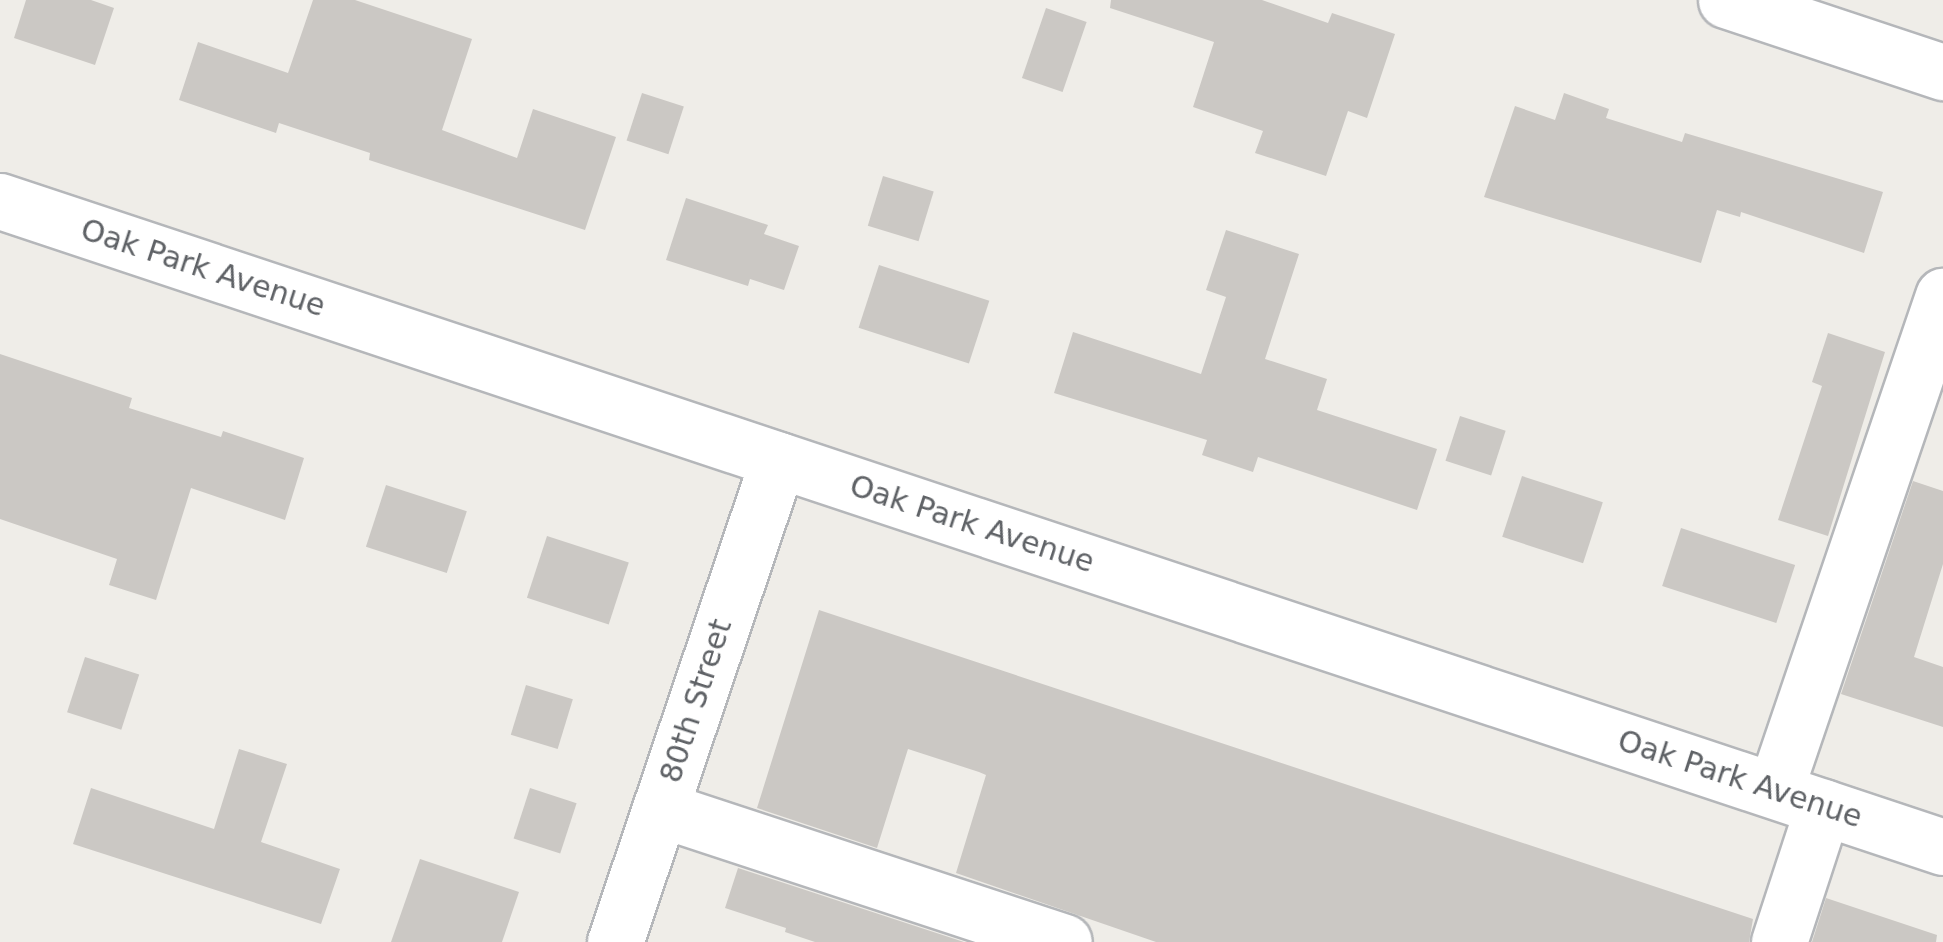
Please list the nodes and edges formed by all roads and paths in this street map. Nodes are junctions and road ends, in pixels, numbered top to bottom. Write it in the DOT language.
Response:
graph roads {
  1 [pos="1726,0"];
  2 [pos="1943,72"];
  3 [pos="0,201"];
  4 [pos="1943,296"];
  5 [pos="778,460"];
  6 [pos="1799,799"];
  7 [pos="660,809"];
  8 [pos="1943,846"];
  9 [pos="616,942"];
  10 [pos="1064,942"];
  11 [pos="1779,942"];
  1 -- 2 [label="street"];
  3 -- 5 [label="street, Oak Park Avenue"];
  4 -- 6 [label="street"];
  5 -- 6 [label="street, Oak Park Avenue"];
  5 -- 7 [label="street, 80th Street"];
  6 -- 8 [label="street, Oak Park Avenue"];
  6 -- 11 [label="street"];
  7 -- 9 [label="street, 80th Street"];
  7 -- 10 [label="street"];
}
